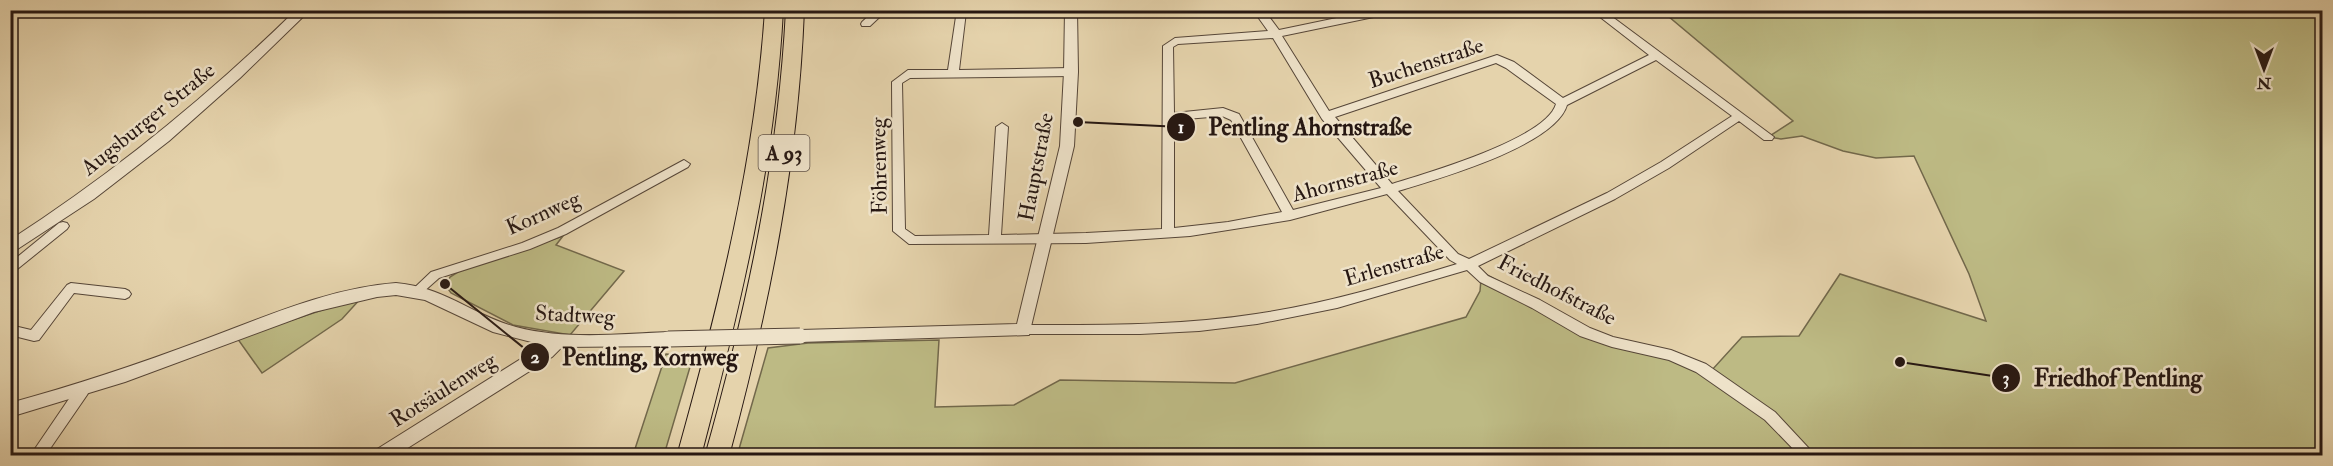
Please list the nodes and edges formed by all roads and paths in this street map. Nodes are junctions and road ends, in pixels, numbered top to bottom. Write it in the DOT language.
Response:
graph roads {
  1 [pos="304,10"];
  2 [pos="774,10"];
  3 [pos="795,10"];
  4 [pos="882,10"];
  5 [pos="1071,10"];
  6 [pos="1258,10"];
  7 [pos="1392,10"];
  8 [pos="1596,10"];
  9 [pos="961,12"];
  10 [pos="866,24"];
  11 [pos="1276,34"];
  12 [pos="1655,56"];
  13 [pos="1071,72"];
  14 [pos="952,73"];
  15 [pos="1562,102"];
  16 [pos="1326,116"];
  17 [pos="1739,116"];
  18 [pos="1168,117"];
  19 [pos="1002,127"];
  20 [pos="1768,137"];
  21 [pos="684,164"];
  22 [pos="1390,190"];
  23 [pos="1290,216"];
  24 [pos="63,226"];
  25 [pos="1168,233"];
  26 [pos="995,239"];
  27 [pos="1044,240"];
  28 [pos="10,248"];
  29 [pos="1470,265"];
  30 [pos="10,270"];
  31 [pos="417,291"];
  32 [pos="125,294"];
  33 [pos="10,330"];
  34 [pos="1023,330"];
  35 [pos="558,341"];
  36 [pos="82,391"];
  37 [pos="10,411"];
  38 [pos="37,456"];
  39 [pos="380,456"];
  40 [pos="689,456"];
  41 [pos="717,456"];
  42 [pos="1809,456"];
  1 -- 28 [label="street, Augsburger Straße"];
  2 -- 40 [label="highway, A 93"];
  3 -- 41 [label="highway, A 93"];
  4 -- 10 [label="street"];
  5 -- 13 [label="street, Hauptstraße"];
  6 -- 11 [label="street, Friedhofstraße"];
  7 -- 11 [label="street"];
  8 -- 12 [label="street"];
  9 -- 14 [label="street"];
  11 -- 16 [label="street, Friedhofstraße"];
  11 -- 18 [label="street"];
  12 -- 15 [label="street"];
  12 -- 17 [label="street"];
  13 -- 14 [label="street, Föhrenweg"];
  13 -- 27 [label="street, Hauptstraße"];
  14 -- 26 [label="street, Föhrenweg"];
  15 -- 16 [label="street, Buchenstraße"];
  15 -- 22 [label="street, Ahornstraße"];
  16 -- 22 [label="street, Friedhofstraße"];
  17 -- 20 [label="street"];
  17 -- 29 [label="street, Erlenstraße"];
  18 -- 23 [label="street"];
  18 -- 25 [label="street"];
  19 -- 26 [label="street"];
  21 -- 31 [label="street, Kornweg"];
  22 -- 23 [label="street, Ahornstraße"];
  22 -- 29 [label="street, Friedhofstraße"];
  23 -- 25 [label="street, Ahornstraße"];
  24 -- 30 [label="street"];
  25 -- 27 [label="street, Ahornstraße"];
  26 -- 27 [label="street, Föhrenweg"];
  27 -- 34 [label="street, Hauptstraße"];
  29 -- 34 [label="street, Erlenstraße"];
  29 -- 42 [label="street, Friedhofstraße"];
  31 -- 35 [label="street, Stadtweg"];
  31 -- 36 [label="street, Stadtweg"];
  32 -- 33 [label="street"];
  34 -- 35 [label="street, Stadtweg, bridge"];
  35 -- 39 [label="street, Rotsäulenweg"];
  36 -- 37 [label="street, Stadtweg"];
  36 -- 38 [label="street"];
}
